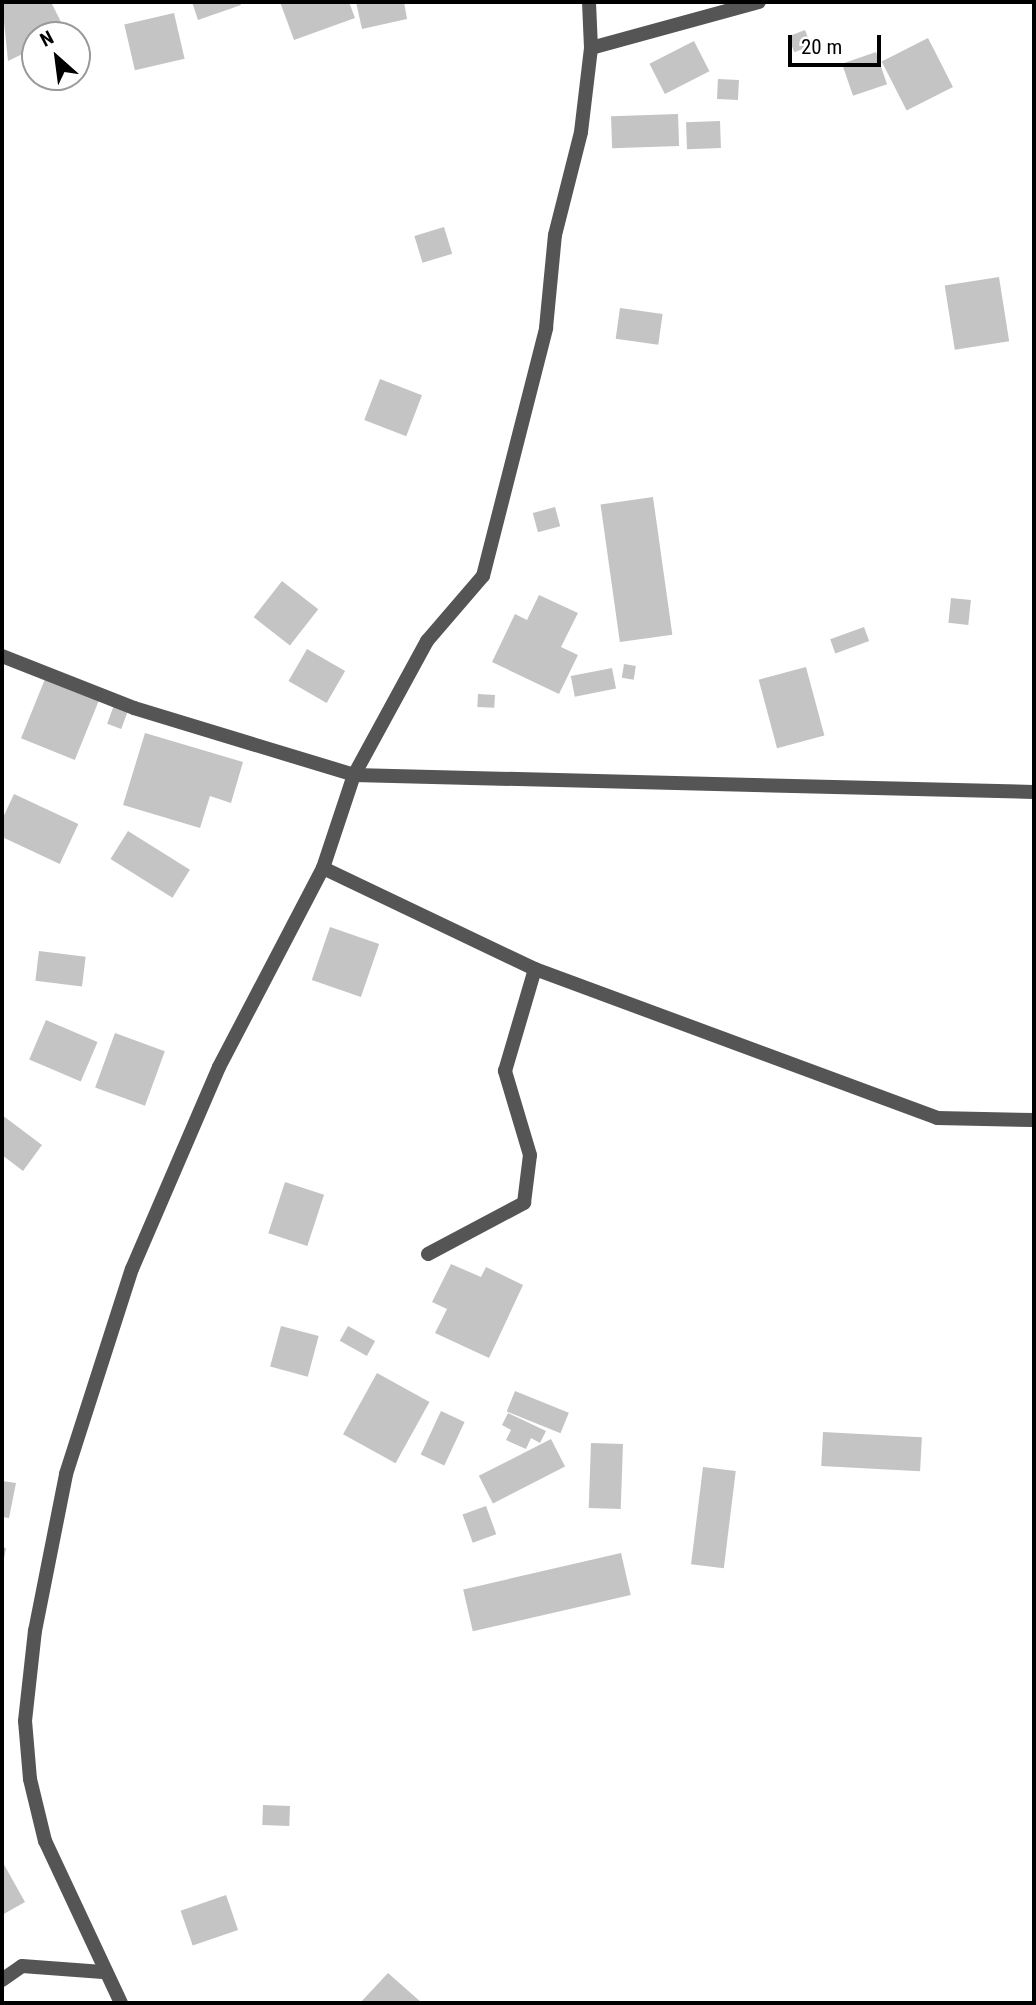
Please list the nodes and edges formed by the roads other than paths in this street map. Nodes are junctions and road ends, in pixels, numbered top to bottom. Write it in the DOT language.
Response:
graph roads {
  1 [pos="589,2"];
  2 [pos="760,2"];
  3 [pos="591,48"];
  4 [pos="2,656"];
  5 [pos="354,775"];
  6 [pos="1034,792"];
  7 [pos="323,868"];
  8 [pos="535,969"];
  9 [pos="1034,1120"];
  10 [pos="428,1254"];
  11 [pos="103,1972"];
  12 [pos="2,1980"];
  13 [pos="121,2003"];
  1 -- 3 [label="street"];
  2 -- 3 [label="street"];
  3 -- 5 [label="street"];
  4 -- 5 [label="street"];
  5 -- 6 [label="street"];
  5 -- 7 [label="street"];
  7 -- 8 [label="street"];
  7 -- 11 [label="street"];
  8 -- 9 [label="street"];
  8 -- 10 [label="street"];
  11 -- 12 [label="street"];
  11 -- 13 [label="street"];
}
